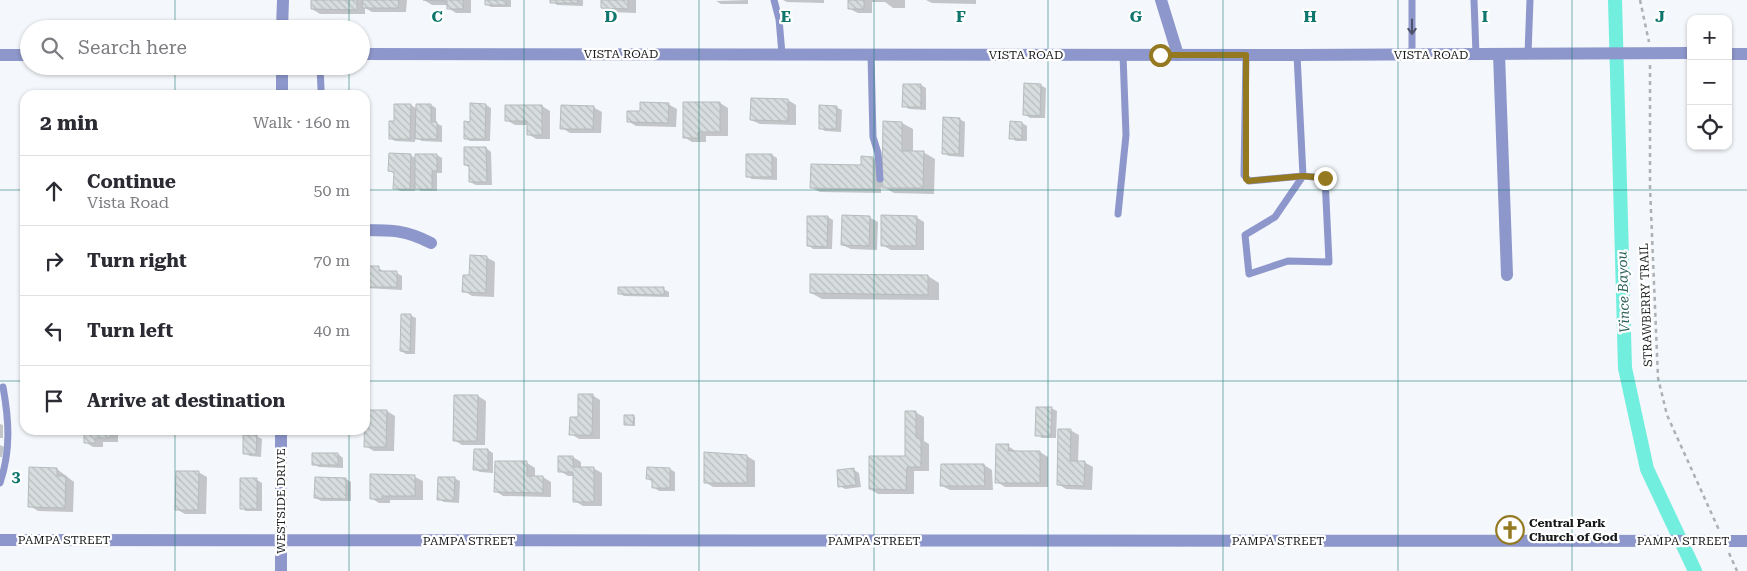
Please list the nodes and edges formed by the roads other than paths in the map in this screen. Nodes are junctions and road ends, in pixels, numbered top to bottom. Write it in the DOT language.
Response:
graph roads {
  1 [pos="283,0"];
  2 [pos="774,0"];
  3 [pos="1161,0"];
  4 [pos="1412,0"];
  5 [pos="1474,0"];
  6 [pos="1530,0"];
  7 [pos="282,20"];
  8 [pos="1687,53"];
  9 [pos="20,54"];
  10 [pos="370,54"];
  11 [pos="782,54"];
  12 [pos="871,54"];
  13 [pos="1476,54"];
  14 [pos="1499,54"];
  15 [pos="1528,54"];
  16 [pos="1732,54"];
  17 [pos="1747,54"];
  18 [pos="0,55"];
  19 [pos="1123,55"];
  20 [pos="1178,55"];
  21 [pos="1246,55"];
  22 [pos="1297,55"];
  23 [pos="1412,55"];
  24 [pos="282,75"];
  25 [pos="320,75"];
  26 [pos="321,89"];
  27 [pos="282,90"];
  28 [pos="1303,176"];
  29 [pos="880,179"];
  30 [pos="1118,214"];
  31 [pos="370,230"];
  32 [pos="431,243"];
  33 [pos="1507,275"];
  34 [pos="3,387"];
  35 [pos="281,435"];
  36 [pos="0,483"];
  37 [pos="0,540"];
  38 [pos="281,541"];
  39 [pos="1747,541"];
  40 [pos="281,571"];
  1 -- 7 [label="street"];
  2 -- 11 [label="lane"];
  3 -- 20 [label="street"];
  4 -- 23 [label="lane, one-way"];
  5 -- 13 [label="lane"];
  6 -- 15 [label="lane"];
  8 -- 15 [label="street, VISTA ROAD"];
  9 -- 18 [label="street"];
  10 -- 11 [label="street, VISTA ROAD"];
  11 -- 12 [label="street, VISTA ROAD"];
  12 -- 19 [label="street, VISTA ROAD"];
  12 -- 29 [label="lane"];
  13 -- 14 [label="street, VISTA ROAD"];
  13 -- 23 [label="street, VISTA ROAD"];
  14 -- 15 [label="street, VISTA ROAD"];
  14 -- 33 [label="street"];
  16 -- 17 [label="street"];
  19 -- 20 [label="street, VISTA ROAD"];
  19 -- 30 [label="lane"];
  20 -- 21 [label="street, VISTA ROAD"];
  21 -- 22 [label="street, VISTA ROAD"];
  21 -- 28 [label="lane"];
  22 -- 23 [label="street, VISTA ROAD"];
  22 -- 28 [label="lane"];
  24 -- 27 [label="street"];
  25 -- 26 [label="lane"];
  28 -- 28 [label="lane"];
  31 -- 32 [label="street"];
  34 -- 36 [label="lane"];
  35 -- 38 [label="street, WESTSIDE DRIVE"];
  37 -- 38 [label="street, PAMPA STREET"];
  38 -- 39 [label="street, PAMPA STREET"];
  38 -- 40 [label="street, WESTSIDE DRIVE"];
}
